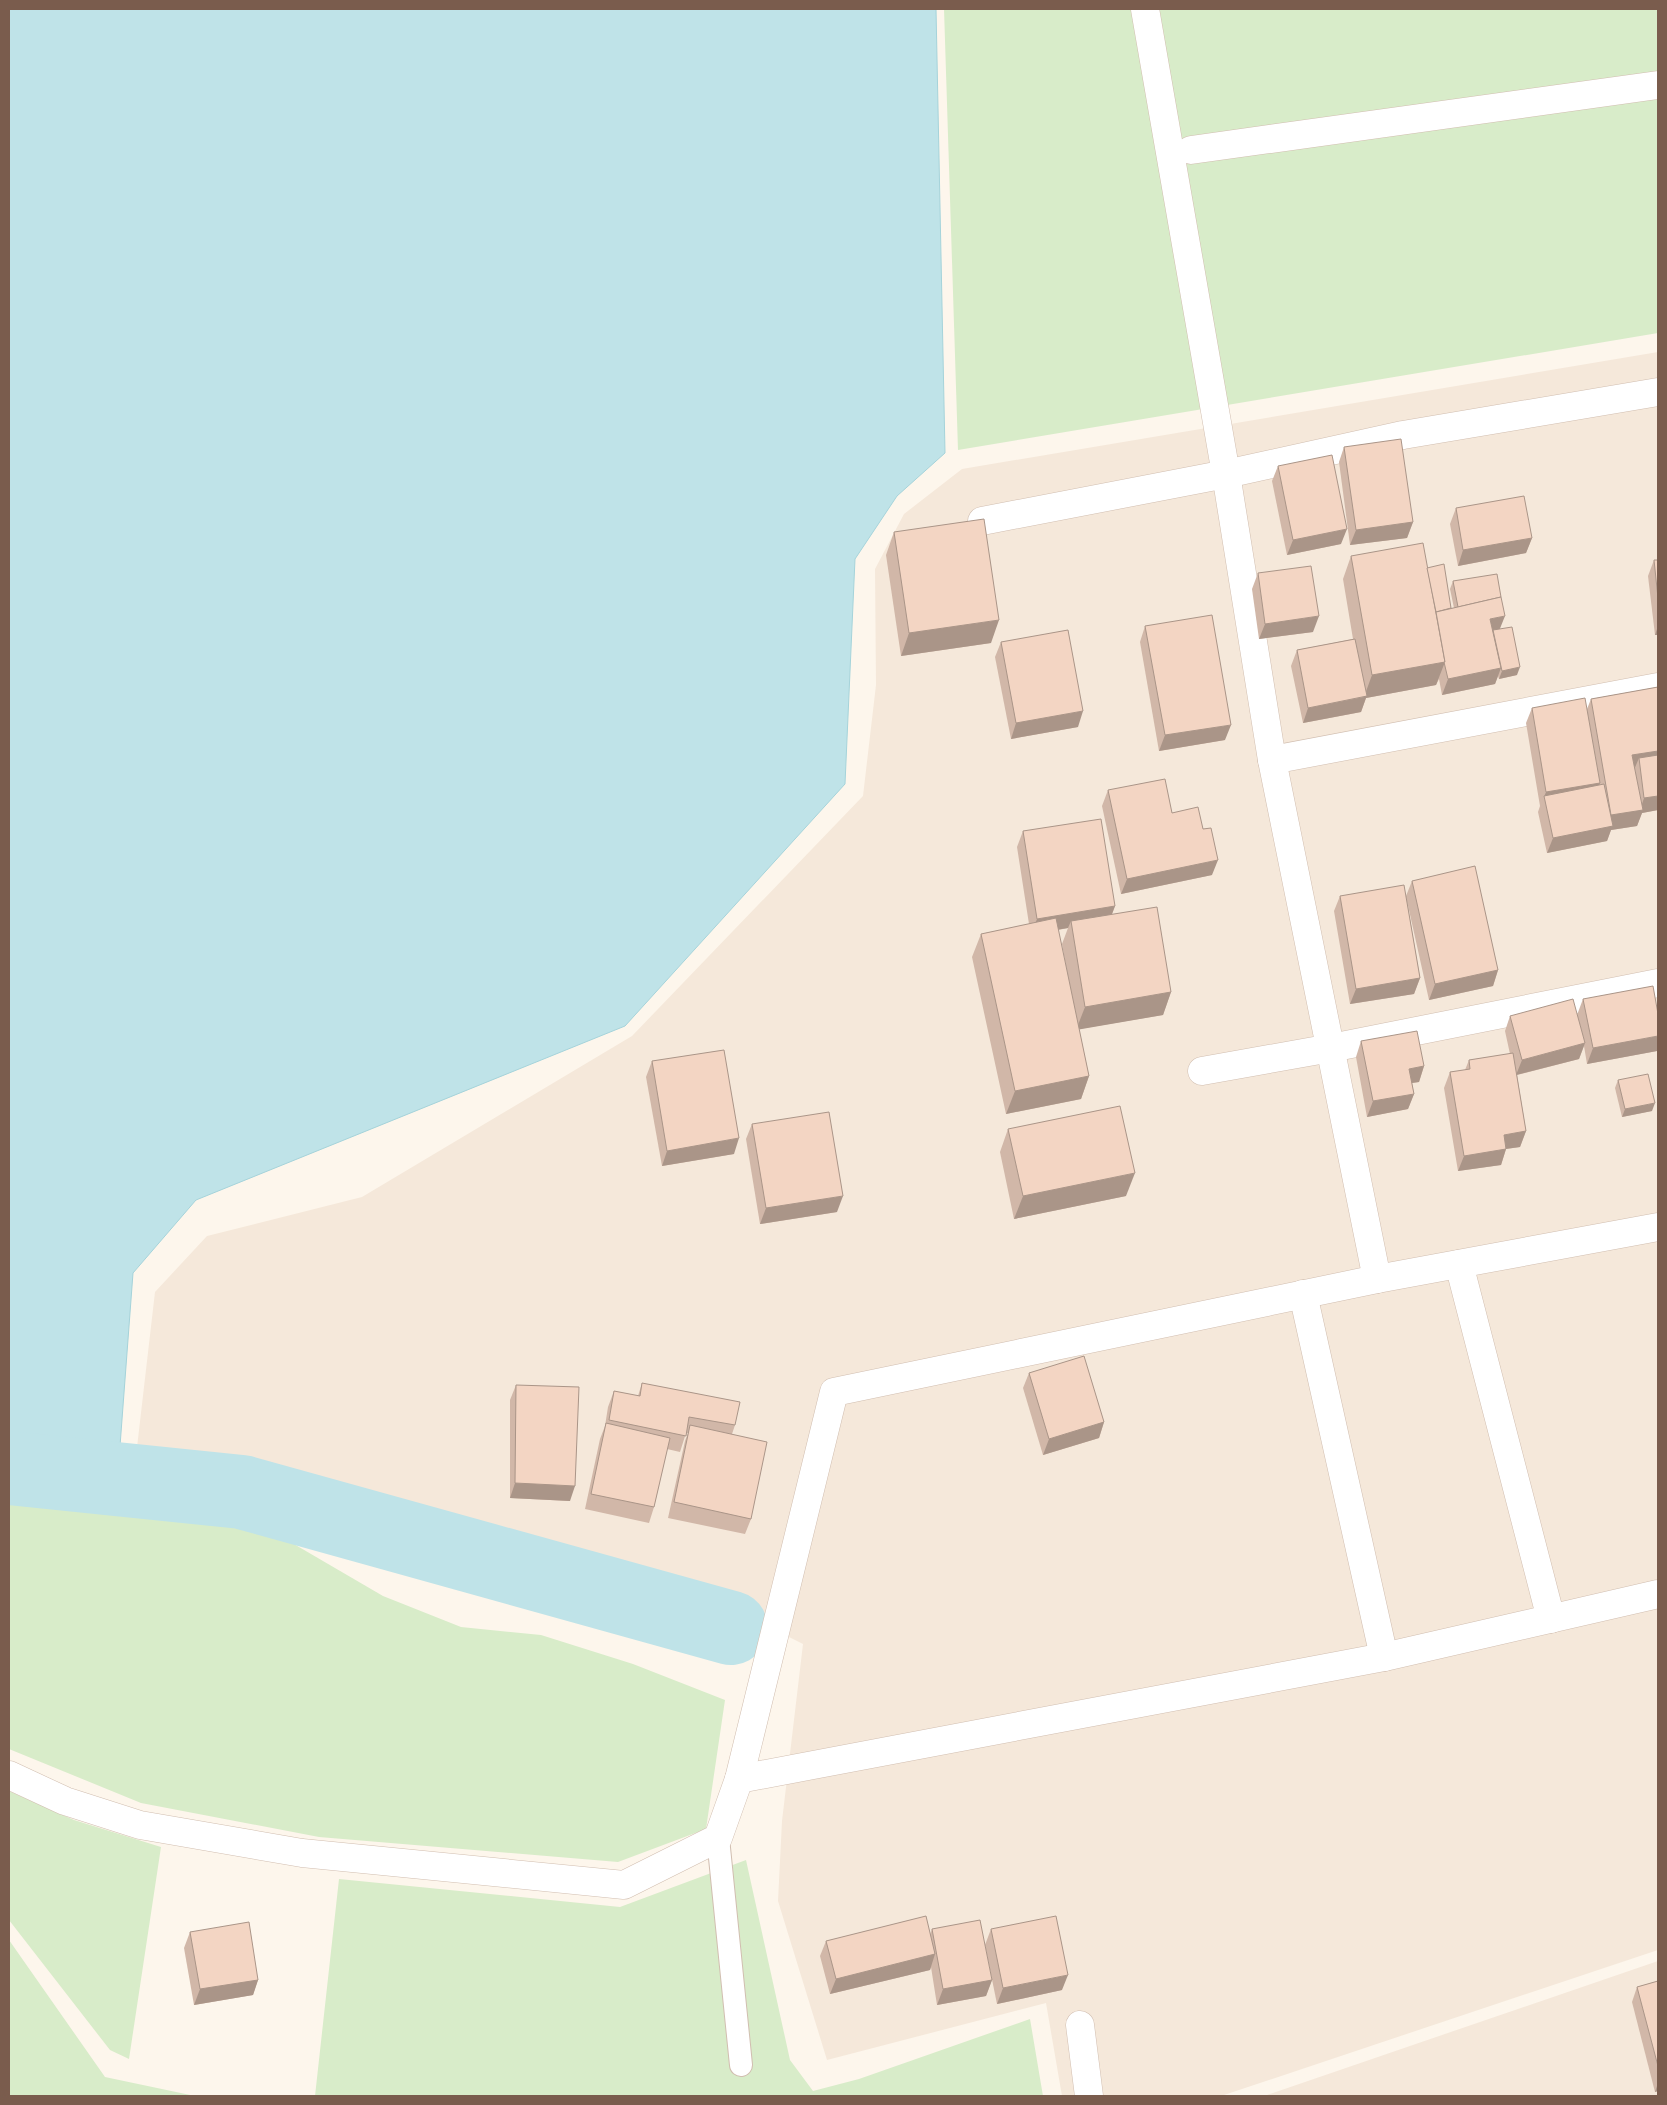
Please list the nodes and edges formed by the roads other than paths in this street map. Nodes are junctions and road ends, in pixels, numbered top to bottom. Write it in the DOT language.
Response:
graph roads {
  1 [pos="1145,9"];
  2 [pos="1658,85"];
  3 [pos="1191,150"];
  4 [pos="1658,392"];
  5 [pos="1226,474"];
  6 [pos="982,522"];
  7 [pos="1658,687"];
  8 [pos="1272,760"];
  9 [pos="1658,983"];
  10 [pos="1331,1048"];
  11 [pos="1202,1071"];
  12 [pos="1658,1227"];
  13 [pos="1459,1264"];
  14 [pos="1377,1279"];
  15 [pos="1303,1294"];
  16 [pos="1658,1594"];
  17 [pos="1551,1619"];
  18 [pos="1384,1657"];
  19 [pos="9,1775"];
  20 [pos="738,1779"];
  21 [pos="718,1838"];
  22 [pos="1080,2025"];
  23 [pos="741,2065"];
  24 [pos="1089,2096"];
  1 -- 5 [label="street"];
  2 -- 3 [label="street"];
  4 -- 5 [label="street"];
  5 -- 6 [label="street"];
  5 -- 8 [label="street"];
  7 -- 8 [label="street"];
  8 -- 10 [label="street"];
  9 -- 10 [label="street"];
  10 -- 11 [label="street"];
  10 -- 14 [label="street"];
  12 -- 13 [label="street"];
  13 -- 14 [label="street"];
  13 -- 17 [label="street"];
  14 -- 15 [label="street"];
  15 -- 18 [label="street"];
  15 -- 20 [label="street"];
  16 -- 17 [label="street"];
  17 -- 18 [label="street"];
  18 -- 20 [label="street"];
  19 -- 21 [label="street"];
  20 -- 21 [label="street"];
  21 -- 23 [label="lane"];
  22 -- 24 [label="street"];
}
